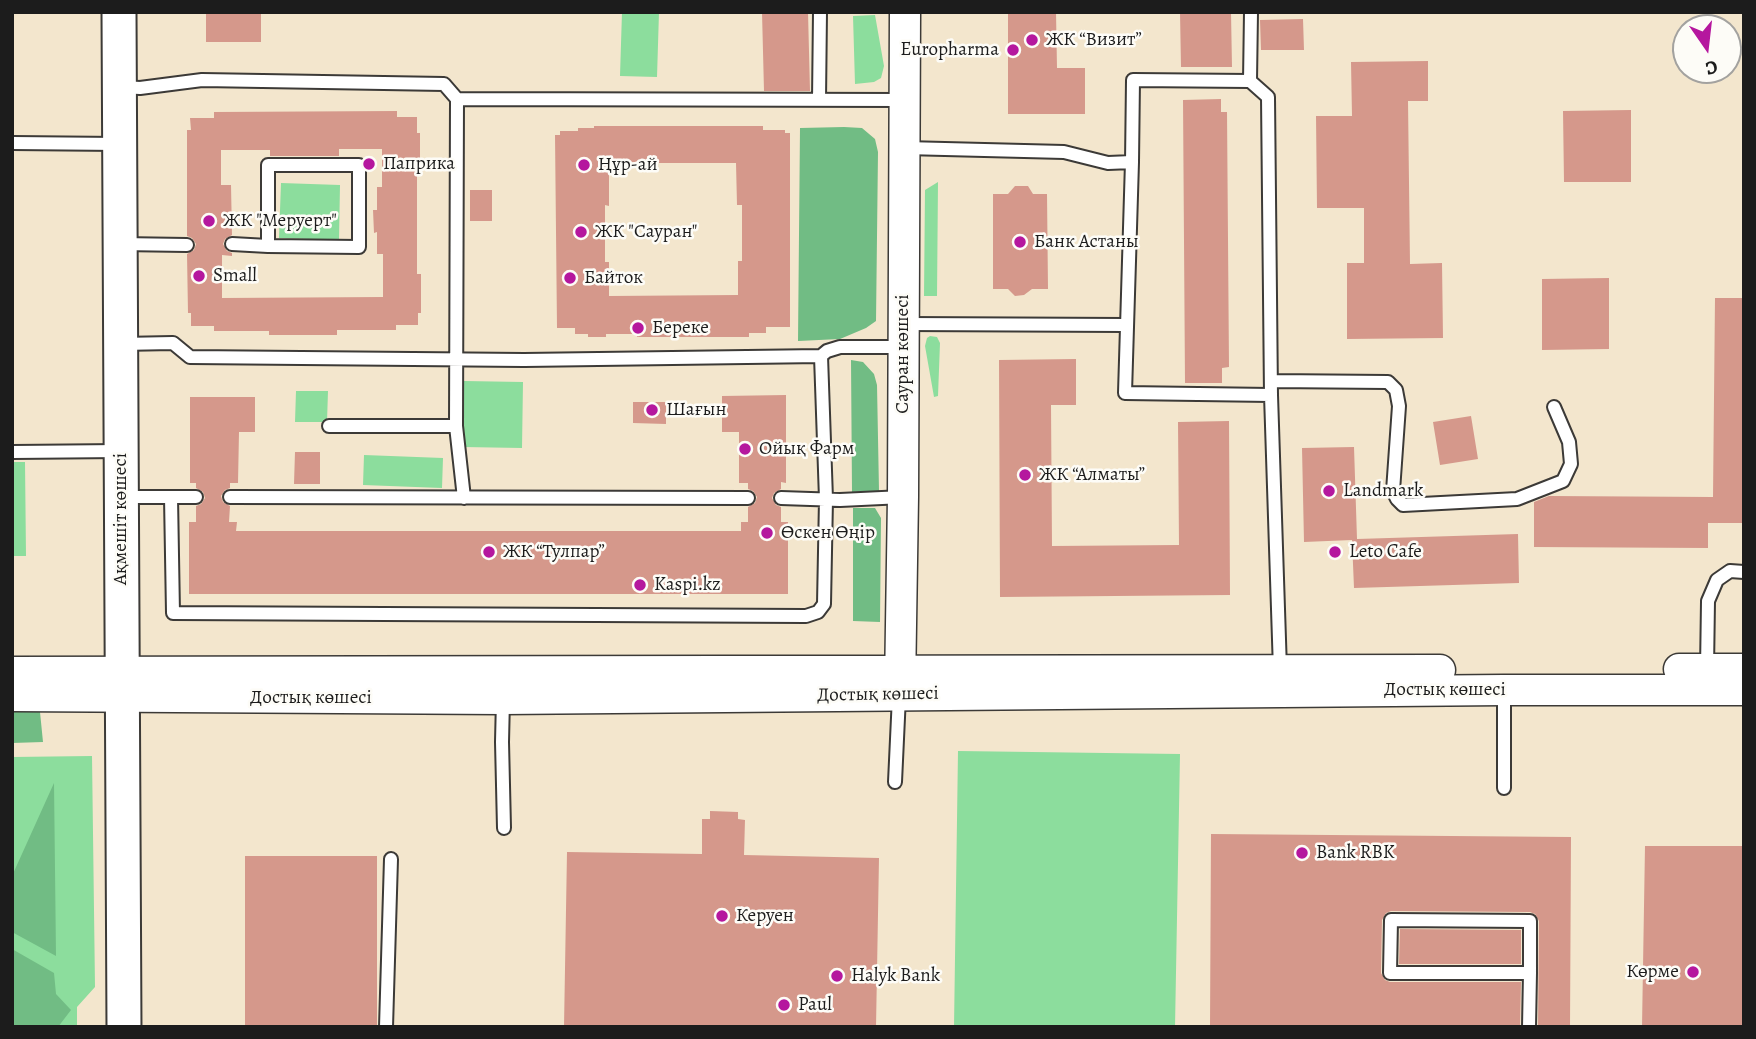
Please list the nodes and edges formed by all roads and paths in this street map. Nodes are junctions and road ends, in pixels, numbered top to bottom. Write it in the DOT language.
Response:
graph roads {
  1 [pos="119,12"];
  2 [pos="820,12"];
  3 [pos="905,12"];
  4 [pos="1251,12"];
  5 [pos="1250,81"];
  6 [pos="119,87"];
  7 [pos="457,99"];
  8 [pos="819,100"];
  9 [pos="904,100"];
  10 [pos="12,143"];
  11 [pos="120,144"];
  12 [pos="904,148"];
  13 [pos="1132,162"];
  14 [pos="120,244"];
  15 [pos="232,244"];
  16 [pos="187,245"];
  17 [pos="268,246"];
  18 [pos="1126,325"];
  19 [pos="903,336"];
  20 [pos="120,344"];
  21 [pos="821,356"];
  22 [pos="456,359"];
  23 [pos="1271,381"];
  24 [pos="1271,395"];
  25 [pos="1554,407"];
  26 [pos="329,426"];
  27 [pos="456,426"];
  28 [pos="121,451"];
  29 [pos="12,452"];
  30 [pos="121,497"];
  31 [pos="171,497"];
  32 [pos="196,497"];
  33 [pos="230,497"];
  34 [pos="904,497"];
  35 [pos="464,498"];
  36 [pos="748,498"];
  37 [pos="782,498"];
  38 [pos="826,499"];
  39 [pos="1744,572"];
  40 [pos="1707,669"];
  41 [pos="1744,669"];
  42 [pos="1280,670"];
  43 [pos="12,671"];
  44 [pos="900,683"];
  45 [pos="122,684"];
  46 [pos="1504,690"];
  47 [pos="1744,690"];
  48 [pos="12,696"];
  49 [pos="503,699"];
  50 [pos="895,782"];
  51 [pos="1504,788"];
  52 [pos="504,828"];
  53 [pos="391,859"];
  54 [pos="1530,974"];
  55 [pos="124,1027"];
  56 [pos="386,1027"];
  57 [pos="1529,1027"];
  1 -- 6 [label="main road, Ақмешіт көшесі"];
  2 -- 8 [label="lane"];
  3 -- 9 [label="street, Сауран көшесі"];
  4 -- 5 [label="lane"];
  5 -- 13 [label="lane"];
  5 -- 23 [label="lane"];
  6 -- 7 [label="lane"];
  6 -- 11 [label="main road, Ақмешіт көшесі"];
  7 -- 8 [label="lane"];
  7 -- 22 [label="lane"];
  8 -- 9 [label="lane"];
  9 -- 12 [label="street, Сауран көшесі"];
  10 -- 11 [label="lane"];
  11 -- 14 [label="main road, Ақмешіт көшесі"];
  12 -- 13 [label="lane"];
  12 -- 19 [label="street, Сауран көшесі"];
  13 -- 18 [label="lane"];
  14 -- 16 [label="lane"];
  14 -- 20 [label="main road, Ақмешіт көшесі"];
  15 -- 17 [label="lane"];
  17 -- 17 [label="lane"];
  18 -- 19 [label="lane"];
  18 -- 24 [label="lane"];
  19 -- 21 [label="lane"];
  19 -- 34 [label="street, Сауран көшесі"];
  20 -- 22 [label="lane"];
  20 -- 28 [label="main road, Ақмешіт көшесі"];
  21 -- 22 [label="lane"];
  21 -- 38 [label="lane"];
  22 -- 27 [label="lane"];
  23 -- 24 [label="lane"];
  23 -- 25 [label="lane"];
  24 -- 42 [label="lane"];
  26 -- 27 [label="lane"];
  27 -- 35 [label="lane"];
  28 -- 29 [label="lane"];
  28 -- 30 [label="main road, Ақмешіт көшесі"];
  30 -- 31 [label="lane"];
  30 -- 45 [label="main road, Ақмешіт көшесі"];
  31 -- 32 [label="lane"];
  31 -- 38 [label="lane"];
  33 -- 35 [label="lane"];
  34 -- 38 [label="lane"];
  34 -- 44 [label="street, Сауран көшесі"];
  35 -- 36 [label="lane"];
  37 -- 38 [label="lane"];
  39 -- 40 [label="lane"];
  40 -- 41 [label="street, Достық көшесі"];
  40 -- 42 [label="street, Достық көшесі"];
  42 -- 44 [label="street, Достық көшесі"];
  43 -- 45 [label="street, Достық көшесі"];
  44 -- 45 [label="street, Достық көшесі"];
  44 -- 46 [label="street, Достық көшесі"];
  44 -- 49 [label="street, Достық көшесі"];
  44 -- 50 [label="lane"];
  45 -- 48 [label="street, Достық көшесі"];
  45 -- 49 [label="street, Достық көшесі"];
  45 -- 55 [label="main road, Ақмешіт көшесі"];
  46 -- 47 [label="street, Достық көшесі"];
  46 -- 51 [label="lane"];
  49 -- 52 [label="lane"];
  53 -- 56 [label="lane"];
  54 -- 54 [label="lane"];
  54 -- 57 [label="lane"];
}
